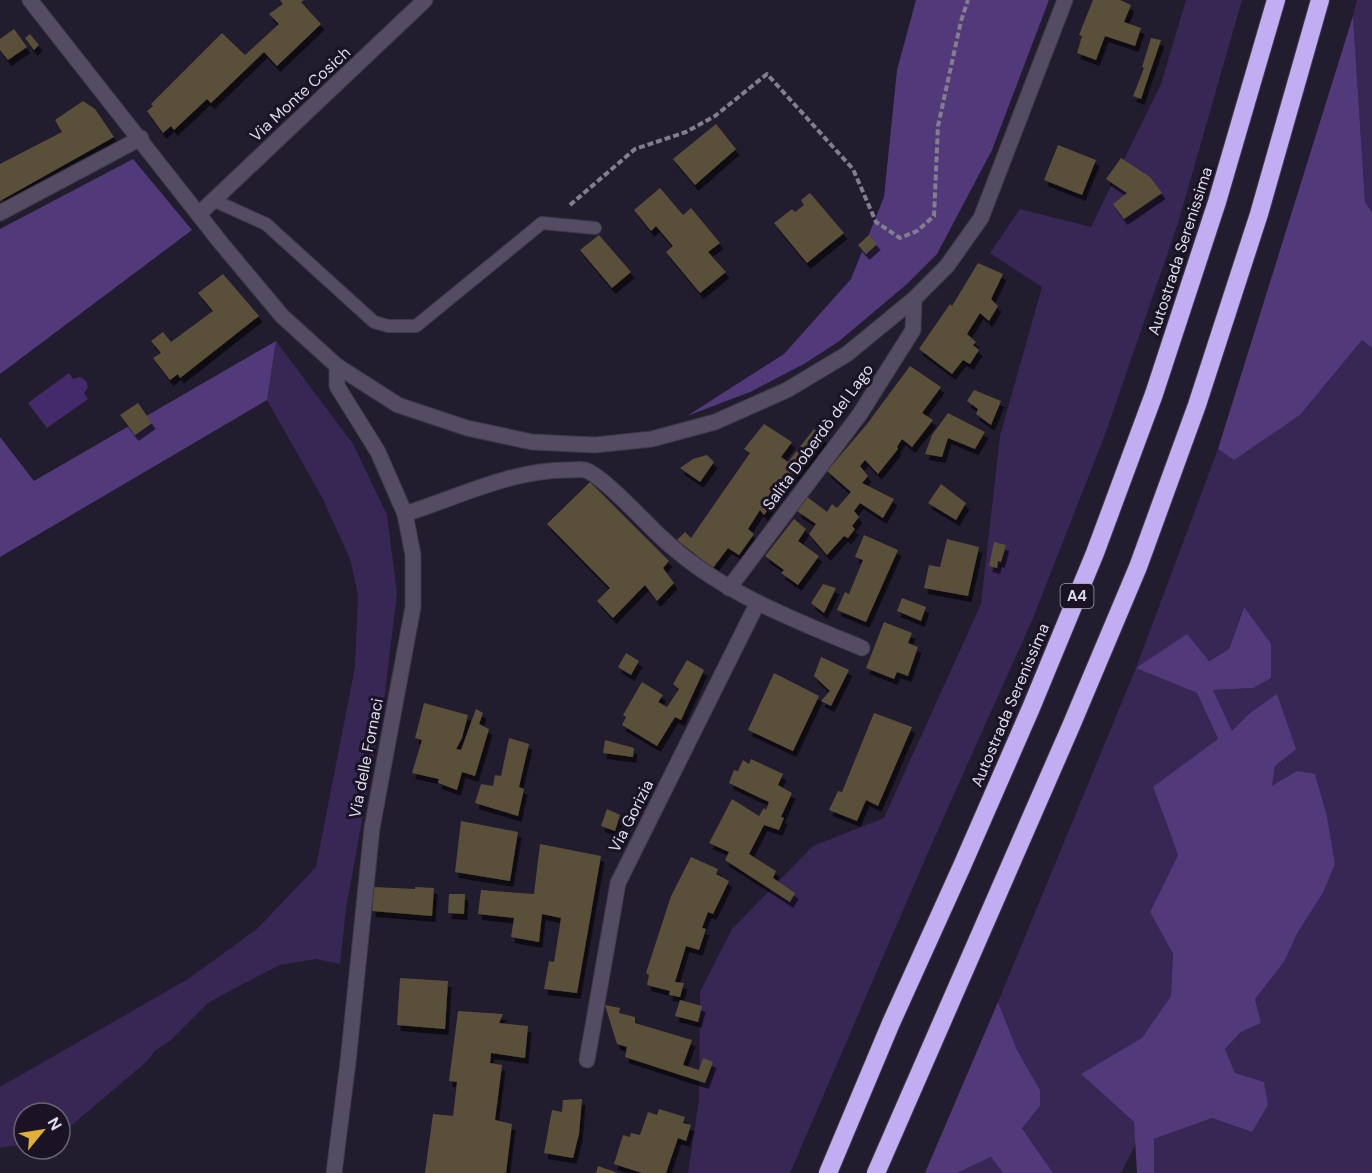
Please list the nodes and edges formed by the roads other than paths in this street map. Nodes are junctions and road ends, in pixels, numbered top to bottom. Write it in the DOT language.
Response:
graph roads {
  1 [pos="30,0"];
  2 [pos="425,0"];
  3 [pos="1065,0"];
  4 [pos="1275,0"];
  5 [pos="1320,0"];
  6 [pos="141,138"];
  7 [pos="213,200"];
  8 [pos="0,213"];
  9 [pos="199,214"];
  10 [pos="595,228"];
  11 [pos="914,299"];
  12 [pos="337,366"];
  13 [pos="405,514"];
  14 [pos="729,588"];
  15 [pos="757,604"];
  16 [pos="862,648"];
  17 [pos="587,1060"];
  18 [pos="334,1173"];
  19 [pos="828,1173"];
  20 [pos="876,1173"];
  1 -- 6 [label="street"];
  2 -- 7 [label="street, Via Monte Cosich"];
  3 -- 11 [label="street, Salita Doberdò del Lago"];
  4 -- 19 [label="highway, Autostrada Serenissima / A4"];
  5 -- 20 [label="highway"];
  6 -- 8 [label="street"];
  6 -- 9 [label="street"];
  7 -- 9 [label="street, Via Monte Cosich"];
  7 -- 10 [label="lane"];
  9 -- 12 [label="street"];
  11 -- 12 [label="street, Salita Doberdò del Lago"];
  11 -- 14 [label="street, Salita Doberdò del Lago"];
  12 -- 13 [label="street, Via delle Fornaci"];
  13 -- 14 [label="street"];
  13 -- 18 [label="street, Via delle Fornaci"];
  14 -- 15 [label="street"];
  15 -- 16 [label="street"];
  15 -- 17 [label="street, Via Gorizia"];
}
